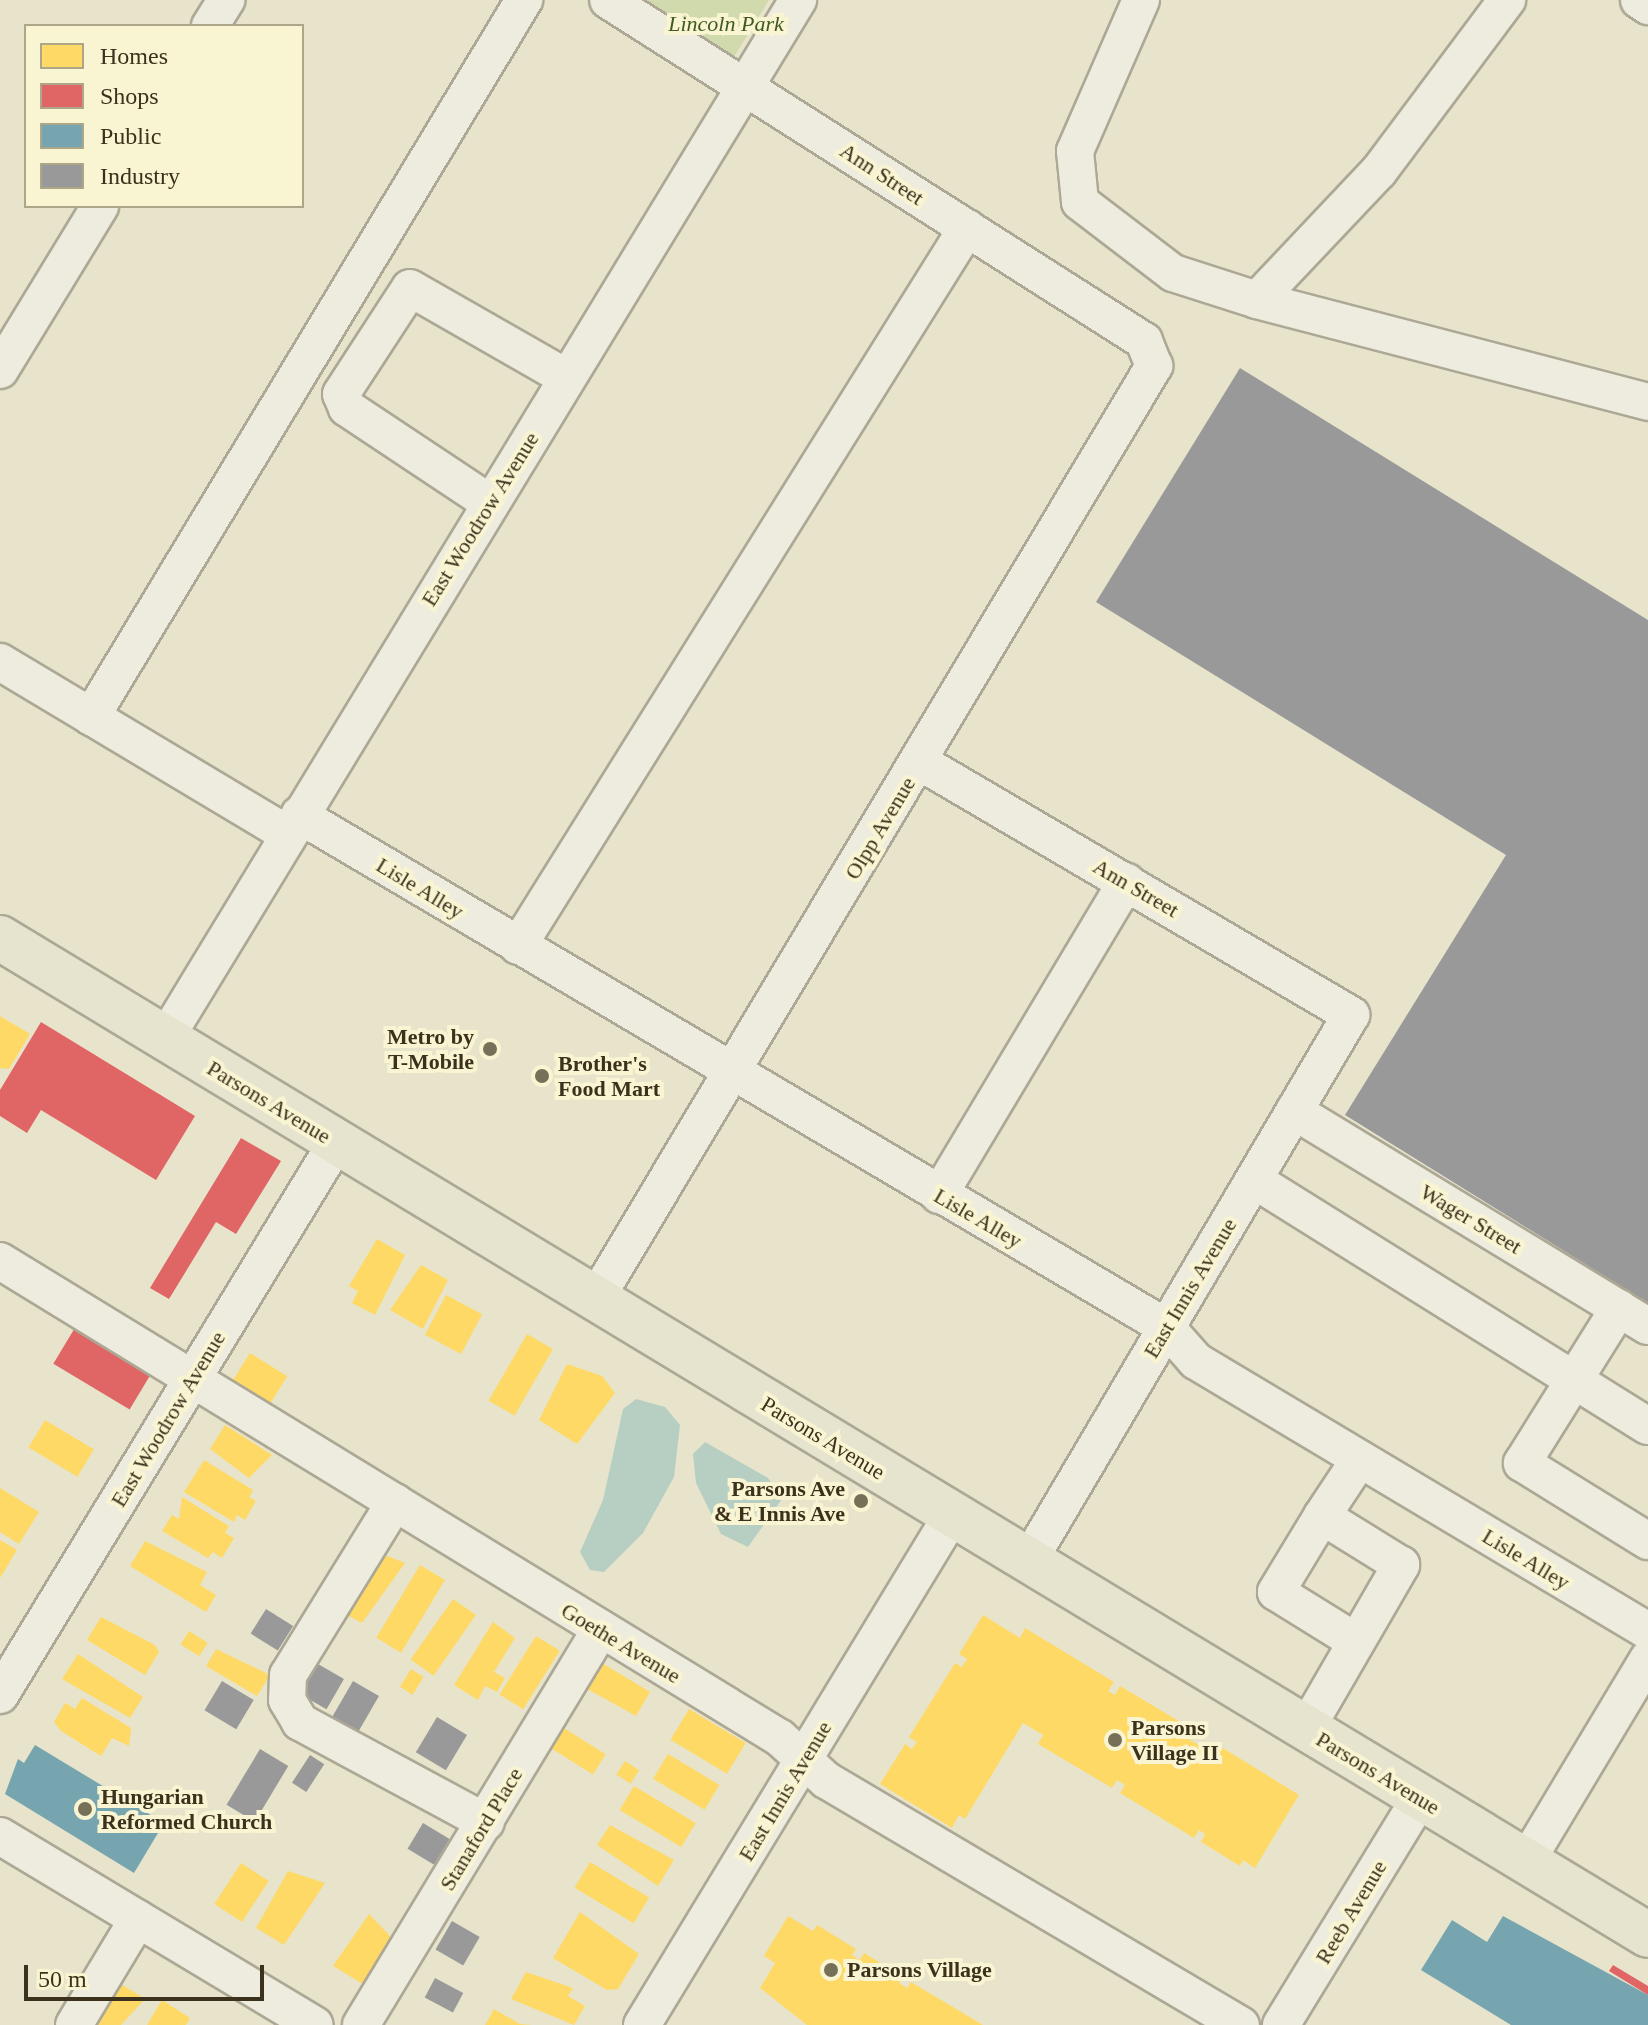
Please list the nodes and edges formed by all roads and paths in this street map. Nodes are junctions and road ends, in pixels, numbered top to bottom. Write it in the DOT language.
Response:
graph roads {
  1 [pos="226,0"];
  2 [pos="524,0"];
  3 [pos="608,0"];
  4 [pos="798,0"];
  5 [pos="1141,0"];
  6 [pos="1507,0"];
  7 [pos="1639,0"];
  8 [pos="1648,6"];
  9 [pos="211,24"];
  10 [pos="746,86"];
  11 [pos="99,208"];
  12 [pos="967,228"];
  13 [pos="1257,300"];
  14 [pos="1152,354"];
  15 [pos="0,370"];
  16 [pos="567,378"];
  17 [pos="1648,402"];
  18 [pos="490,503"];
  19 [pos="0,662"];
  20 [pos="91,717"];
  21 [pos="920,762"];
  22 [pos="293,824"];
  23 [pos="1126,882"];
  24 [pos="0,938"];
  25 [pos="518,946"];
  26 [pos="1351,1015"];
  27 [pos="165,1039"];
  28 [pos="731,1073"];
  29 [pos="1294,1111"];
  30 [pos="336,1143"];
  31 [pos="1254,1180"];
  32 [pos="939,1195"];
  33 [pos="0,1261"];
  34 [pos="595,1300"];
  35 [pos="1633,1317"];
  36 [pos="1166,1327"];
  37 [pos="193,1378"];
  38 [pos="1574,1378"];
  39 [pos="1648,1426"];
  40 [pos="1359,1460"];
  41 [pos="395,1502"];
  42 [pos="952,1515"];
  43 [pos="1322,1516"];
  44 [pos="1648,1541"];
  45 [pos="1028,1562"];
  46 [pos="600,1631"];
  47 [pos="1648,1631"];
  48 [pos="1355,1641"];
  49 [pos="1648,1659"];
  50 [pos="0,1695"];
  51 [pos="1306,1729"];
  52 [pos="804,1760"];
  53 [pos="1420,1798"];
  54 [pos="486,1822"];
  55 [pos="0,1836"];
  56 [pos="1526,1862"];
  57 [pos="138,1919"];
  58 [pos="1648,1935"];
  59 [pos="74,2025"];
  60 [pos="315,2025"];
  61 [pos="361,2025"];
  62 [pos="642,2025"];
  63 [pos="1241,2025"];
  64 [pos="1281,2025"];
  1 -- 9 [label="street"];
  2 -- 20 [label="street"];
  3 -- 10 [label="street, Ann Street"];
  4 -- 10 [label="street, East Woodrow Avenue"];
  5 -- 13 [label="street"];
  6 -- 13 [label="street"];
  7 -- 8 [label="street"];
  10 -- 12 [label="street, Ann Street"];
  10 -- 16 [label="street, East Woodrow Avenue"];
  11 -- 15 [label="street"];
  12 -- 14 [label="street, Ann Street"];
  12 -- 25 [label="street"];
  13 -- 17 [label="street"];
  14 -- 21 [label="street, Olpp Avenue"];
  16 -- 18 [label="street, East Woodrow Avenue"];
  16 -- 18 [label="street"];
  18 -- 22 [label="street, East Woodrow Avenue"];
  19 -- 20 [label="street, Lisle Alley"];
  20 -- 22 [label="street, Lisle Alley"];
  21 -- 23 [label="street, Ann Street"];
  21 -- 28 [label="street, Olpp Avenue"];
  22 -- 25 [label="street, Lisle Alley"];
  22 -- 27 [label="street, East Woodrow Avenue"];
  23 -- 26 [label="street, Ann Street"];
  23 -- 32 [label="street"];
  24 -- 27 [label="main road, Parsons Avenue"];
  25 -- 28 [label="street, Lisle Alley"];
  26 -- 29 [label="street, East Innis Avenue"];
  27 -- 30 [label="main road, Parsons Avenue"];
  28 -- 32 [label="street, Lisle Alley"];
  28 -- 34 [label="street, Olpp Avenue"];
  29 -- 31 [label="street, East Innis Avenue"];
  29 -- 35 [label="street, Wager Street"];
  30 -- 34 [label="main road, Parsons Avenue"];
  30 -- 37 [label="street, East Woodrow Avenue"];
  31 -- 36 [label="street, East Innis Avenue"];
  31 -- 38 [label="street"];
  32 -- 36 [label="street, Lisle Alley"];
  33 -- 37 [label="street, Goethe Avenue"];
  34 -- 42 [label="main road, Parsons Avenue"];
  35 -- 38 [label="street"];
  36 -- 40 [label="street, Lisle Alley"];
  36 -- 45 [label="street, East Innis Avenue"];
  37 -- 41 [label="street, Goethe Avenue"];
  37 -- 50 [label="street, East Woodrow Avenue"];
  38 -- 39 [label="street"];
  38 -- 44 [label="street"];
  40 -- 43 [label="street"];
  40 -- 47 [label="street, Lisle Alley"];
  41 -- 46 [label="street, Goethe Avenue"];
  41 -- 54 [label="street"];
  42 -- 45 [label="main road, Parsons Avenue"];
  42 -- 52 [label="street, East Innis Avenue"];
  43 -- 48 [label="street"];
  43 -- 48 [label="street"];
  45 -- 51 [label="main road, Parsons Avenue"];
  46 -- 52 [label="street, Goethe Avenue"];
  46 -- 54 [label="street, Stanaford Place"];
  48 -- 51 [label="street"];
  49 -- 56 [label="street"];
  51 -- 53 [label="main road, Parsons Avenue"];
  52 -- 62 [label="street, East Innis Avenue"];
  52 -- 63 [label="street, Goethe Avenue"];
  53 -- 56 [label="main road, Parsons Avenue"];
  53 -- 64 [label="street, Reeb Avenue"];
  54 -- 61 [label="street, Stanaford Place"];
  55 -- 57 [label="street"];
  56 -- 58 [label="main road, Parsons Avenue"];
  57 -- 59 [label="street"];
  57 -- 60 [label="street"];
}
